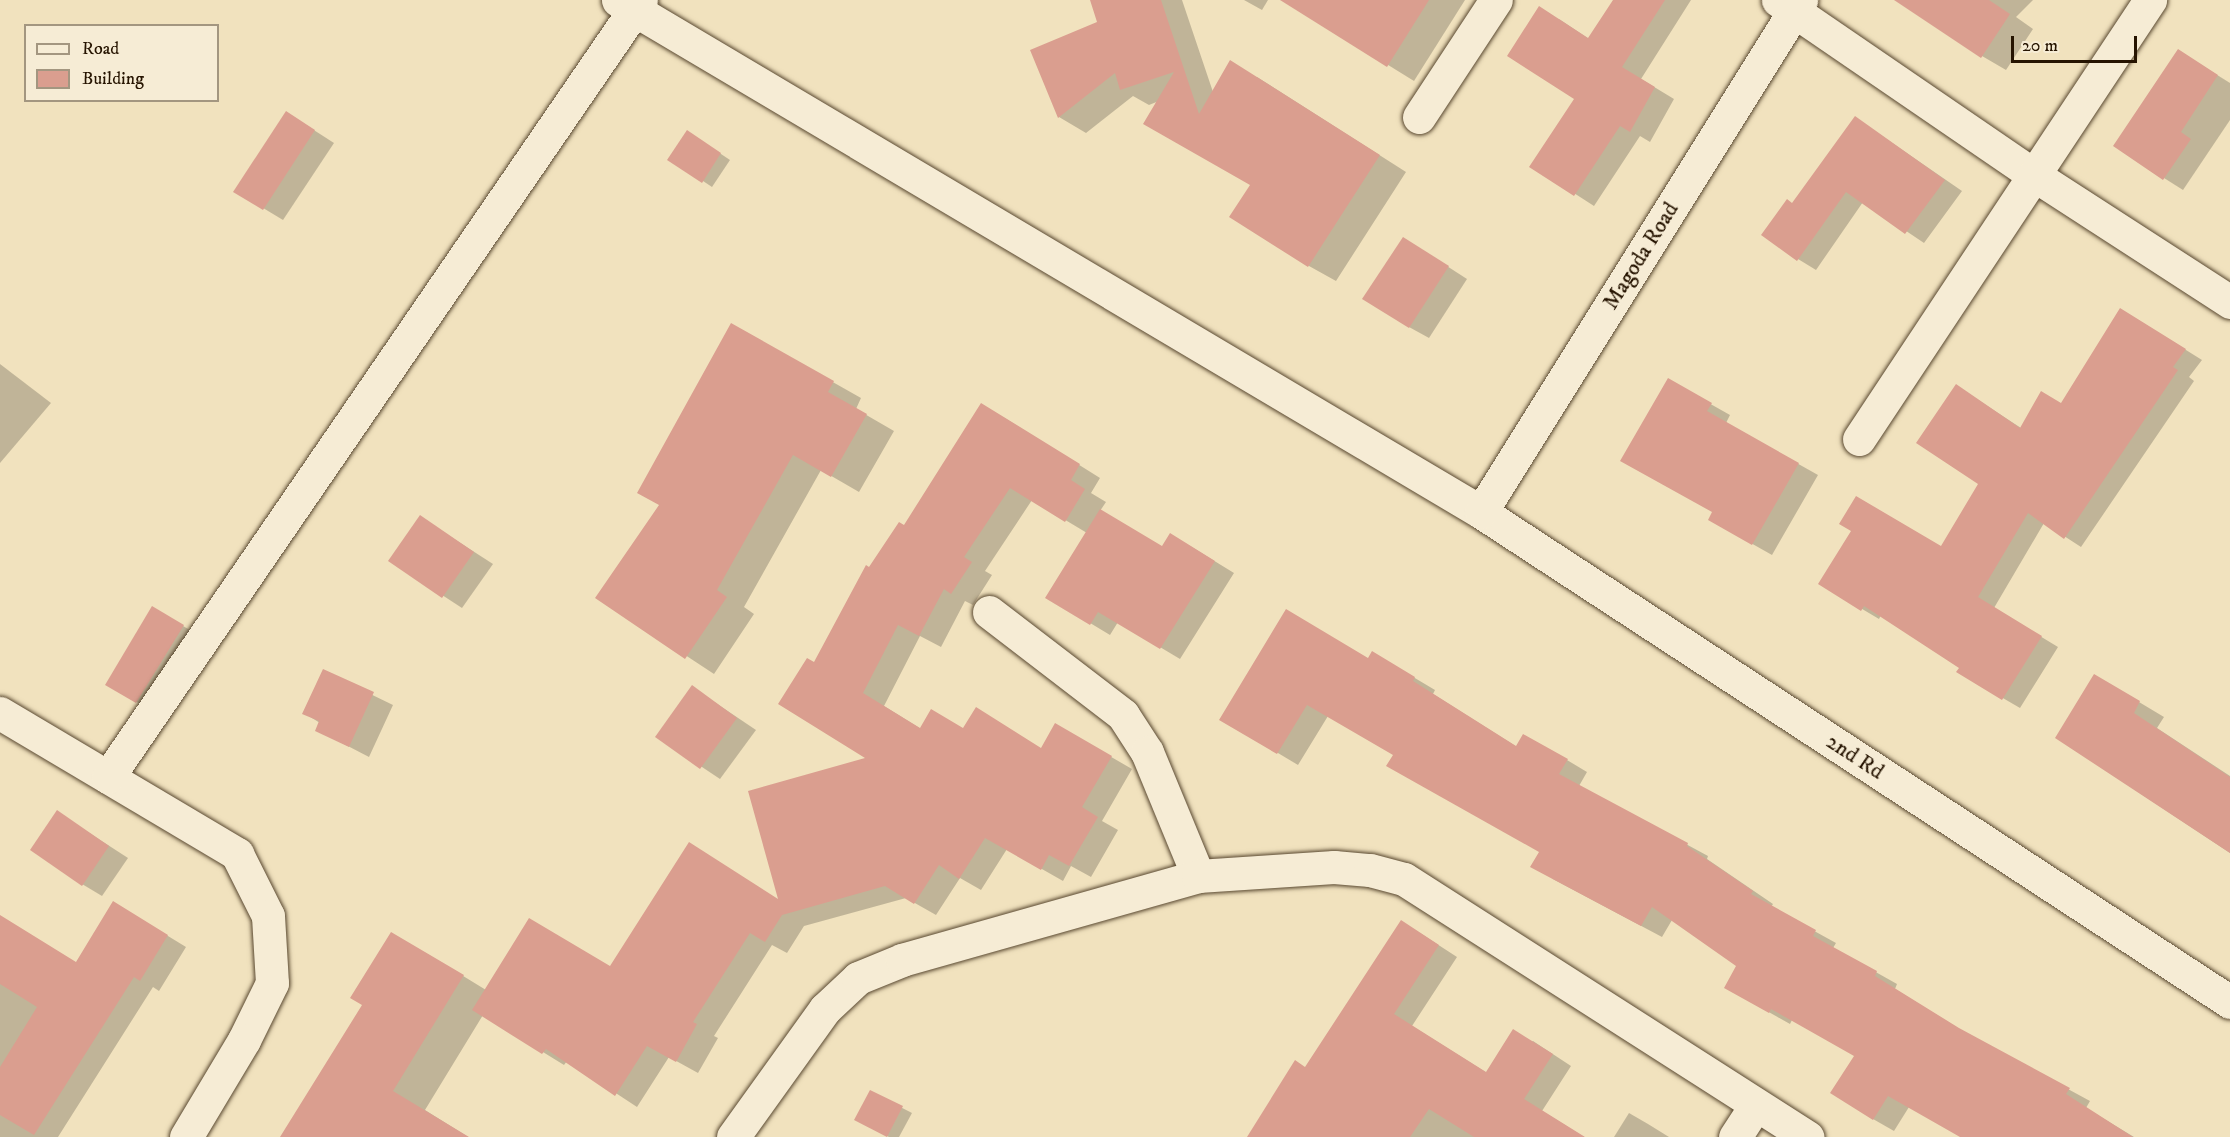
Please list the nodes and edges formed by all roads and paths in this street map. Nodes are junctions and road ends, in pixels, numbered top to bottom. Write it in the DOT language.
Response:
graph roads {
  1 [pos="1496,0"];
  2 [pos="2150,0"];
  3 [pos="631,4"];
  4 [pos="1791,4"];
  5 [pos="1419,117"];
  6 [pos="2034,175"];
  7 [pos="2230,302"];
  8 [pos="1859,439"];
  9 [pos="1481,512"];
  10 [pos="988,612"];
  11 [pos="0,714"];
  12 [pos="108,777"];
  13 [pos="1198,876"];
  14 [pos="2230,1002"];
  15 [pos="1756,1105"];
  16 [pos="186,1137"];
  17 [pos="734,1137"];
  18 [pos="1735,1137"];
  19 [pos="1807,1137"];
  1 -- 5 [label="street"];
  2 -- 6 [label="street"];
  3 -- 9 [label="street, 2nd Rd"];
  3 -- 12 [label="street"];
  4 -- 6 [label="street"];
  4 -- 9 [label="street, Magoda Road"];
  6 -- 7 [label="street"];
  6 -- 8 [label="street"];
  9 -- 14 [label="street, 2nd Rd"];
  10 -- 13 [label="street"];
  11 -- 12 [label="street"];
  12 -- 16 [label="street"];
  13 -- 15 [label="street"];
  13 -- 17 [label="street"];
  15 -- 18 [label="street"];
  15 -- 19 [label="street"];
}
